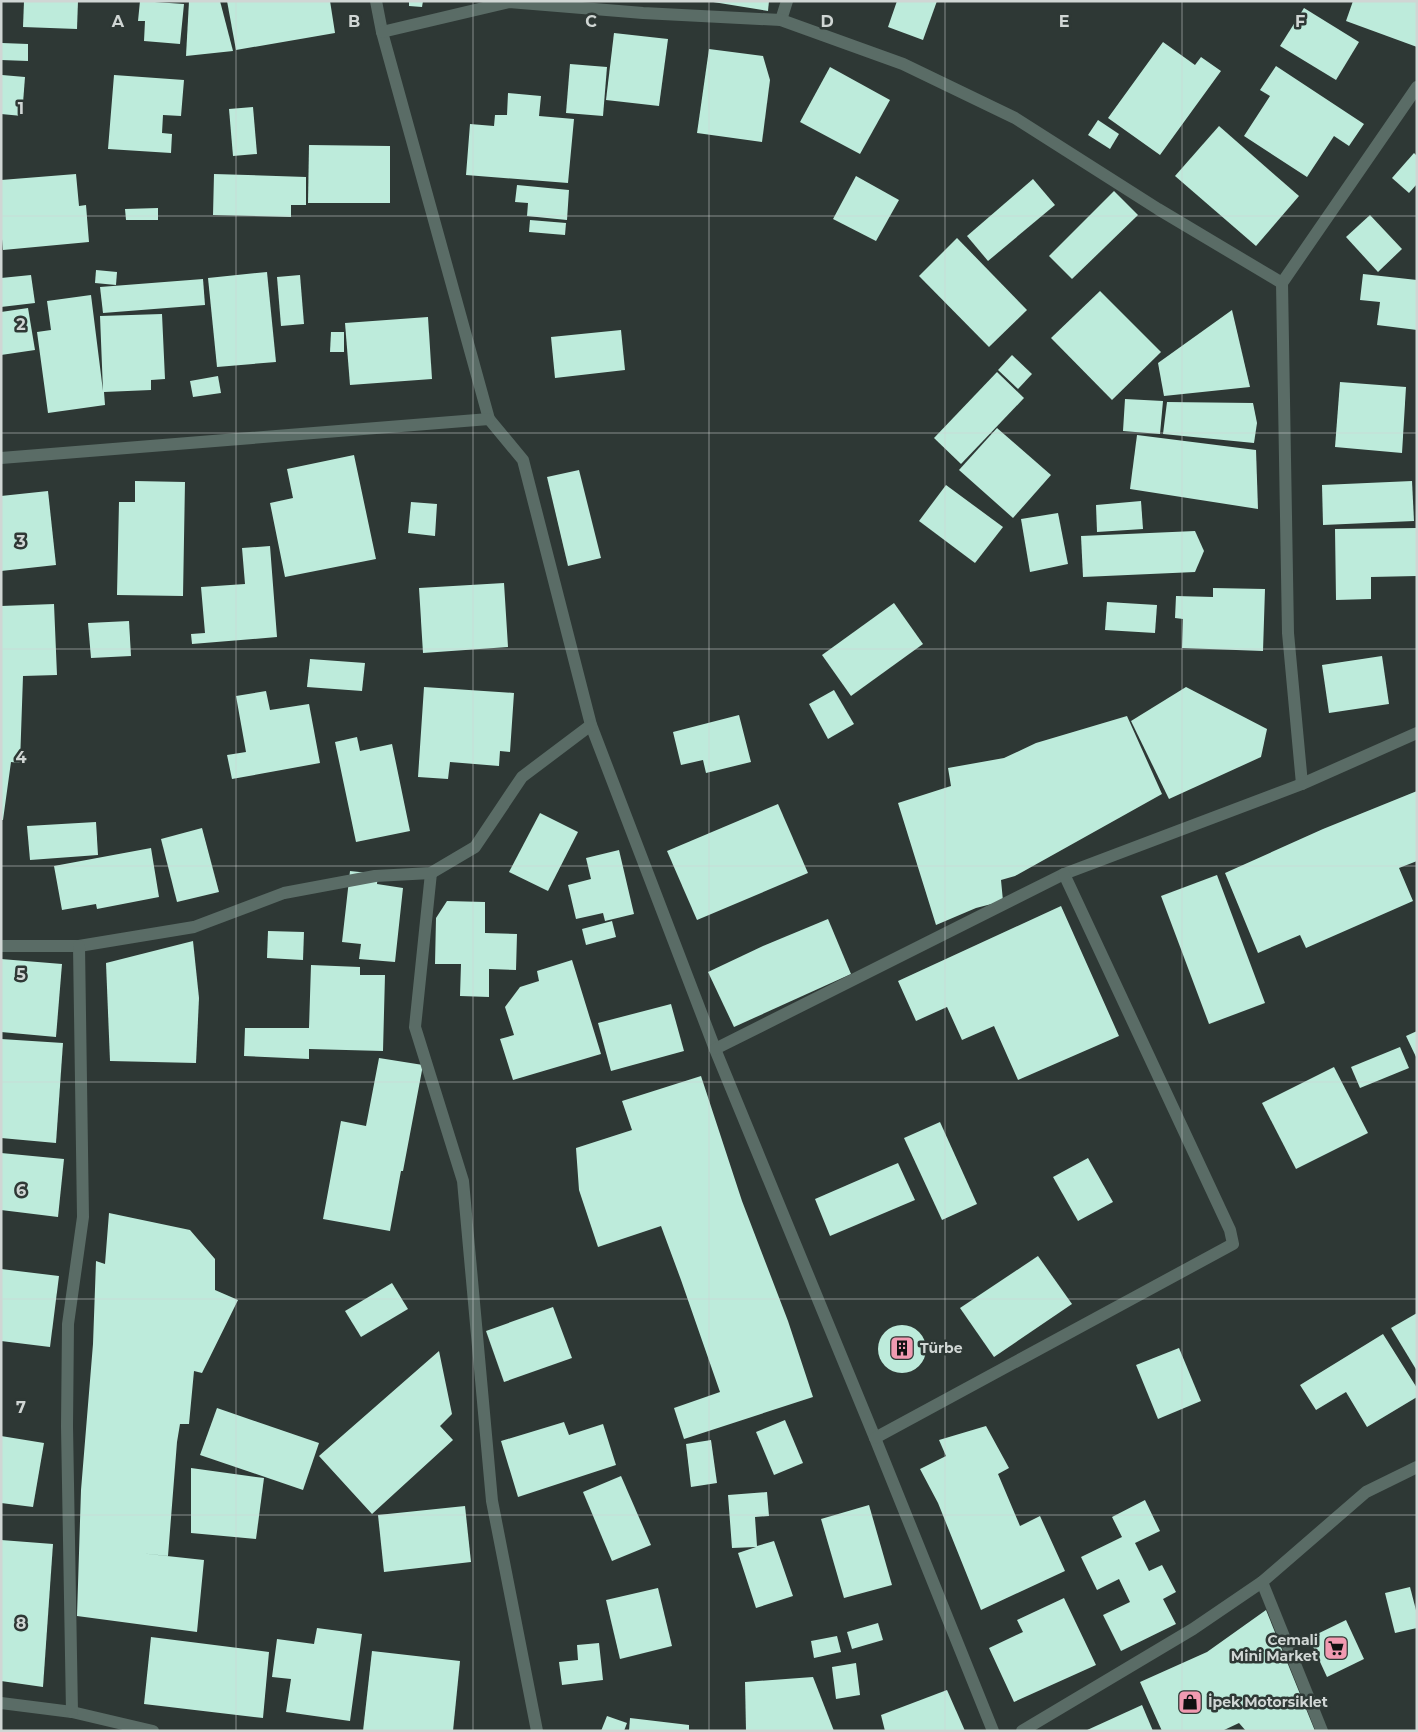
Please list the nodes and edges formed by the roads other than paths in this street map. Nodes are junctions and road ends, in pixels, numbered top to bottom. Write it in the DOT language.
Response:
graph roads {
  1 [pos="376,1"];
  2 [pos="787,1"];
  3 [pos="780,20"];
  4 [pos="382,32"];
  5 [pos="1417,87"];
  6 [pos="1282,283"];
  7 [pos="489,419"];
  8 [pos="1,458"];
  9 [pos="591,725"];
  10 [pos="1417,733"];
  11 [pos="1302,784"];
  12 [pos="431,873"];
  13 [pos="1064,874"];
  14 [pos="1,946"];
  15 [pos="79,946"];
  16 [pos="715,1049"];
  17 [pos="876,1438"];
  18 [pos="1417,1467"];
  19 [pos="1262,1582"];
  20 [pos="1,1703"];
  21 [pos="72,1712"];
  22 [pos="154,1731"];
  23 [pos="537,1731"];
  24 [pos="993,1731"];
  25 [pos="1022,1731"];
  26 [pos="1322,1731"];
  1 -- 4 [label="street"];
  2 -- 3 [label="street"];
  3 -- 4 [label="street"];
  3 -- 6 [label="street"];
  4 -- 7 [label="street"];
  5 -- 6 [label="street"];
  6 -- 11 [label="street"];
  7 -- 8 [label="street"];
  7 -- 9 [label="street"];
  9 -- 12 [label="street"];
  9 -- 16 [label="street"];
  10 -- 11 [label="street"];
  11 -- 13 [label="street"];
  12 -- 15 [label="street"];
  12 -- 23 [label="street"];
  13 -- 16 [label="street"];
  13 -- 17 [label="street"];
  14 -- 15 [label="street"];
  15 -- 21 [label="street"];
  16 -- 17 [label="street"];
  17 -- 24 [label="street"];
  18 -- 19 [label="street"];
  19 -- 25 [label="street"];
  19 -- 26 [label="street"];
  20 -- 21 [label="street"];
  21 -- 22 [label="street"];
}
